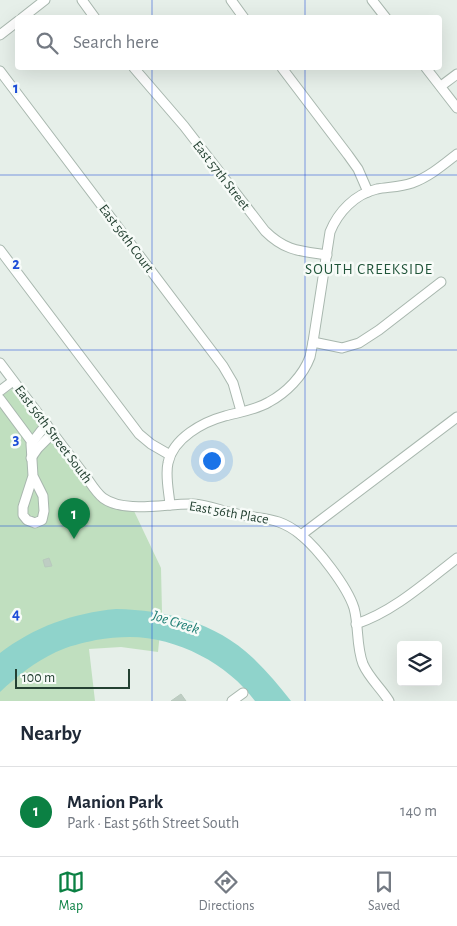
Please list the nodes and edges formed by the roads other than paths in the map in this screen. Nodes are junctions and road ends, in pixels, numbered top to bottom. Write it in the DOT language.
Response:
graph roads {
  1 [pos="45,0"];
  2 [pos="82,0"];
  3 [pos="231,0"];
  4 [pos="372,0"];
  5 [pos="26,15"];
  6 [pos="93,15"];
  7 [pos="242,15"];
  8 [pos="384,15"];
  9 [pos="15,23"];
  10 [pos="0,35"];
  11 [pos="136,70"];
  12 [pos="284,70"];
  13 [pos="428,70"];
  14 [pos="0,71"];
  15 [pos="457,74"];
  16 [pos="441,86"];
  17 [pos="457,108"];
  18 [pos="457,154"];
  19 [pos="368,192"];
  20 [pos="0,250"];
  21 [pos="327,255"];
  22 [pos="441,282"];
  23 [pos="313,342"];
  24 [pos="0,363"];
  25 [pos="13,380"];
  26 [pos="1,390"];
  27 [pos="0,400"];
  28 [pos="241,412"];
  29 [pos="457,416"];
  30 [pos="50,429"];
  31 [pos="32,442"];
  32 [pos="170,455"];
  33 [pos="32,458"];
  34 [pos="34,476"];
  35 [pos="170,505"];
  36 [pos="301,535"];
  37 [pos="457,558"];
  38 [pos="356,624"];
  39 [pos="243,693"];
  40 [pos="232,701"];
  41 [pos="389,701"];
  1 -- 5 [label="street"];
  2 -- 6 [label="street"];
  3 -- 7 [label="street"];
  4 -- 8 [label="street"];
  9 -- 10 [label="street"];
  11 -- 21 [label="street, East 57th Street"];
  12 -- 19 [label="street"];
  13 -- 16 [label="street"];
  14 -- 28 [label="street, East 56th Court"];
  15 -- 16 [label="street"];
  16 -- 17 [label="street"];
  18 -- 19 [label="street"];
  19 -- 21 [label="street"];
  20 -- 32 [label="street"];
  21 -- 23 [label="street"];
  22 -- 23 [label="street"];
  23 -- 28 [label="street"];
  24 -- 25 [label="street, East 56th Street South"];
  25 -- 26 [label="street"];
  25 -- 30 [label="street, East 56th Street South"];
  27 -- 31 [label="street"];
  28 -- 32 [label="street"];
  29 -- 36 [label="street"];
  30 -- 31 [label="street"];
  30 -- 33 [label="street"];
  30 -- 35 [label="street, East 56th Street South"];
  31 -- 33 [label="street"];
  32 -- 35 [label="street"];
  33 -- 34 [label="street"];
  35 -- 36 [label="street, East 56th Place"];
  36 -- 38 [label="street, East 56th Place"];
  37 -- 38 [label="street"];
  38 -- 41 [label="street, East 56th Place"];
  39 -- 40 [label="street"];
}
